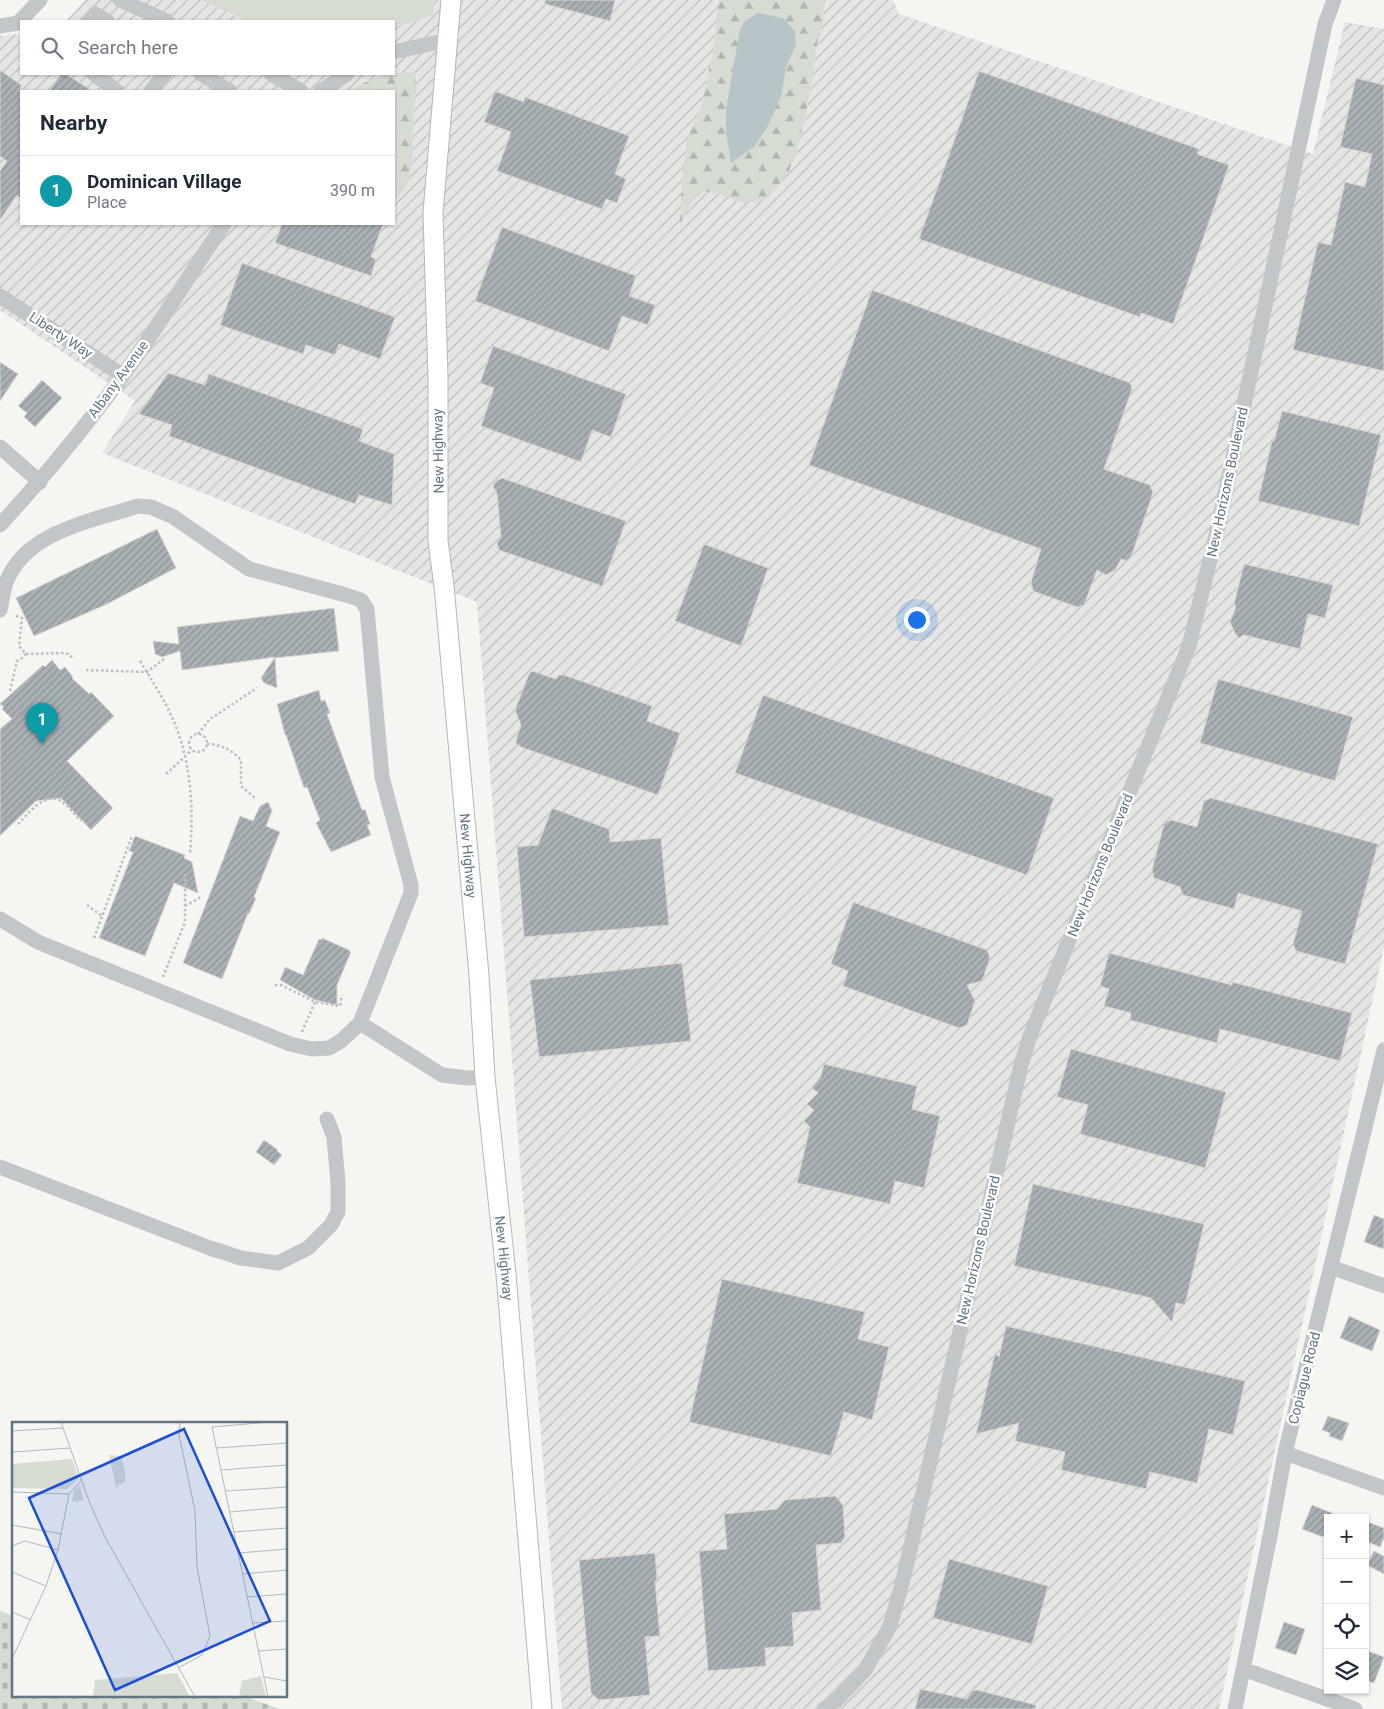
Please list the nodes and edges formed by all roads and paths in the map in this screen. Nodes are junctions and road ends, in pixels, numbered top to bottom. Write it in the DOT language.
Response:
graph roads {
  1 [pos="40,0"];
  2 [pos="120,0"];
  3 [pos="451,0"];
  4 [pos="1334,0"];
  5 [pos="21,20"];
  6 [pos="91,20"];
  7 [pos="105,20"];
  8 [pos="165,20"];
  9 [pos="20,21"];
  10 [pos="0,26"];
  11 [pos="448,40"];
  12 [pos="395,52"];
  13 [pos="95,75"];
  14 [pos="163,75"];
  15 [pos="205,75"];
  16 [pos="273,75"];
  17 [pos="346,75"];
  18 [pos="218,78"];
  19 [pos="116,90"];
  20 [pos="152,90"];
  21 [pos="229,90"];
  22 [pos="299,90"];
  23 [pos="323,90"];
  24 [pos="223,225"];
  25 [pos="0,296"];
  26 [pos="122,375"];
  27 [pos="0,447"];
  28 [pos="40,482"];
  29 [pos="0,525"];
  30 [pos="5,612"];
  31 [pos="26,654"];
  32 [pos="74,659"];
  33 [pos="164,659"];
  34 [pos="140,661"];
  35 [pos="86,670"];
  36 [pos="147,672"];
  37 [pos="257,688"];
  38 [pos="10,691"];
  39 [pos="198,734"];
  40 [pos="207,744"];
  41 [pos="192,750"];
  42 [pos="184,758"];
  43 [pos="166,774"];
  44 [pos="256,798"];
  45 [pos="81,821"];
  46 [pos="18,824"];
  47 [pos="132,836"];
  48 [pos="190,854"];
  49 [pos="185,871"];
  50 [pos="201,897"];
  51 [pos="87,905"];
  52 [pos="185,906"];
  53 [pos="102,916"];
  54 [pos="0,919"];
  55 [pos="94,938"];
  56 [pos="162,980"];
  57 [pos="275,984"];
  58 [pos="342,995"];
  59 [pos="315,1002"];
  60 [pos="360,1024"];
  61 [pos="302,1033"];
  62 [pos="1384,1050"];
  63 [pos="485,1077"];
  64 [pos="1378,1103"];
  65 [pos="327,1119"];
  66 [pos="0,1167"];
  67 [pos="1331,1268"];
  68 [pos="1384,1286"];
  69 [pos="1285,1453"];
  70 [pos="1384,1488"];
  71 [pos="1243,1669"];
  72 [pos="542,1709"];
  73 [pos="824,1709"];
  74 [pos="1235,1709"];
  75 [pos="1355,1709"];
  1 -- 5 [label="street"];
  2 -- 8 [label="street"];
  3 -- 11 [label="main road, New Highway"];
  4 -- 73 [label="street, New Horizons Boulevard"];
  6 -- 7 [label="street"];
  9 -- 10 [label="street"];
  11 -- 12 [label="street"];
  11 -- 63 [label="main road, New Highway"];
  13 -- 19 [label="street"];
  14 -- 20 [label="street"];
  15 -- 18 [label="street"];
  16 -- 22 [label="street"];
  17 -- 23 [label="street"];
  18 -- 21 [label="street"];
  24 -- 26 [label="street, Albany Avenue"];
  25 -- 26 [label="street, Liberty Way"];
  26 -- 28 [label="street, Albany Avenue"];
  27 -- 28 [label="street"];
  28 -- 29 [label="street, Albany Avenue"];
  30 -- 31 [label="path"];
  30 -- 60 [label="street"];
  31 -- 32 [label="path"];
  31 -- 38 [label="path"];
  33 -- 36 [label="path"];
  34 -- 36 [label="path"];
  35 -- 36 [label="path"];
  36 -- 42 [label="path"];
  37 -- 39 [label="path"];
  39 -- 40 [label="path"];
  39 -- 41 [label="path"];
  40 -- 41 [label="path"];
  40 -- 44 [label="path"];
  41 -- 42 [label="path"];
  42 -- 43 [label="path"];
  42 -- 48 [label="path"];
  45 -- 46 [label="path"];
  47 -- 53 [label="path"];
  49 -- 52 [label="path"];
  50 -- 52 [label="path"];
  51 -- 53 [label="path"];
  52 -- 56 [label="path"];
  53 -- 55 [label="path"];
  54 -- 60 [label="street"];
  57 -- 59 [label="path"];
  58 -- 59 [label="path"];
  59 -- 61 [label="path"];
  60 -- 63 [label="street"];
  62 -- 64 [label="street, Copiague Road"];
  63 -- 72 [label="main road, New Highway"];
  64 -- 67 [label="street, Copiague Road"];
  65 -- 66 [label="street"];
  67 -- 68 [label="street"];
  67 -- 69 [label="street, Copiague Road"];
  69 -- 70 [label="street"];
  69 -- 71 [label="street, Copiague Road"];
  71 -- 74 [label="street, Copiague Road"];
  71 -- 75 [label="street"];
}
